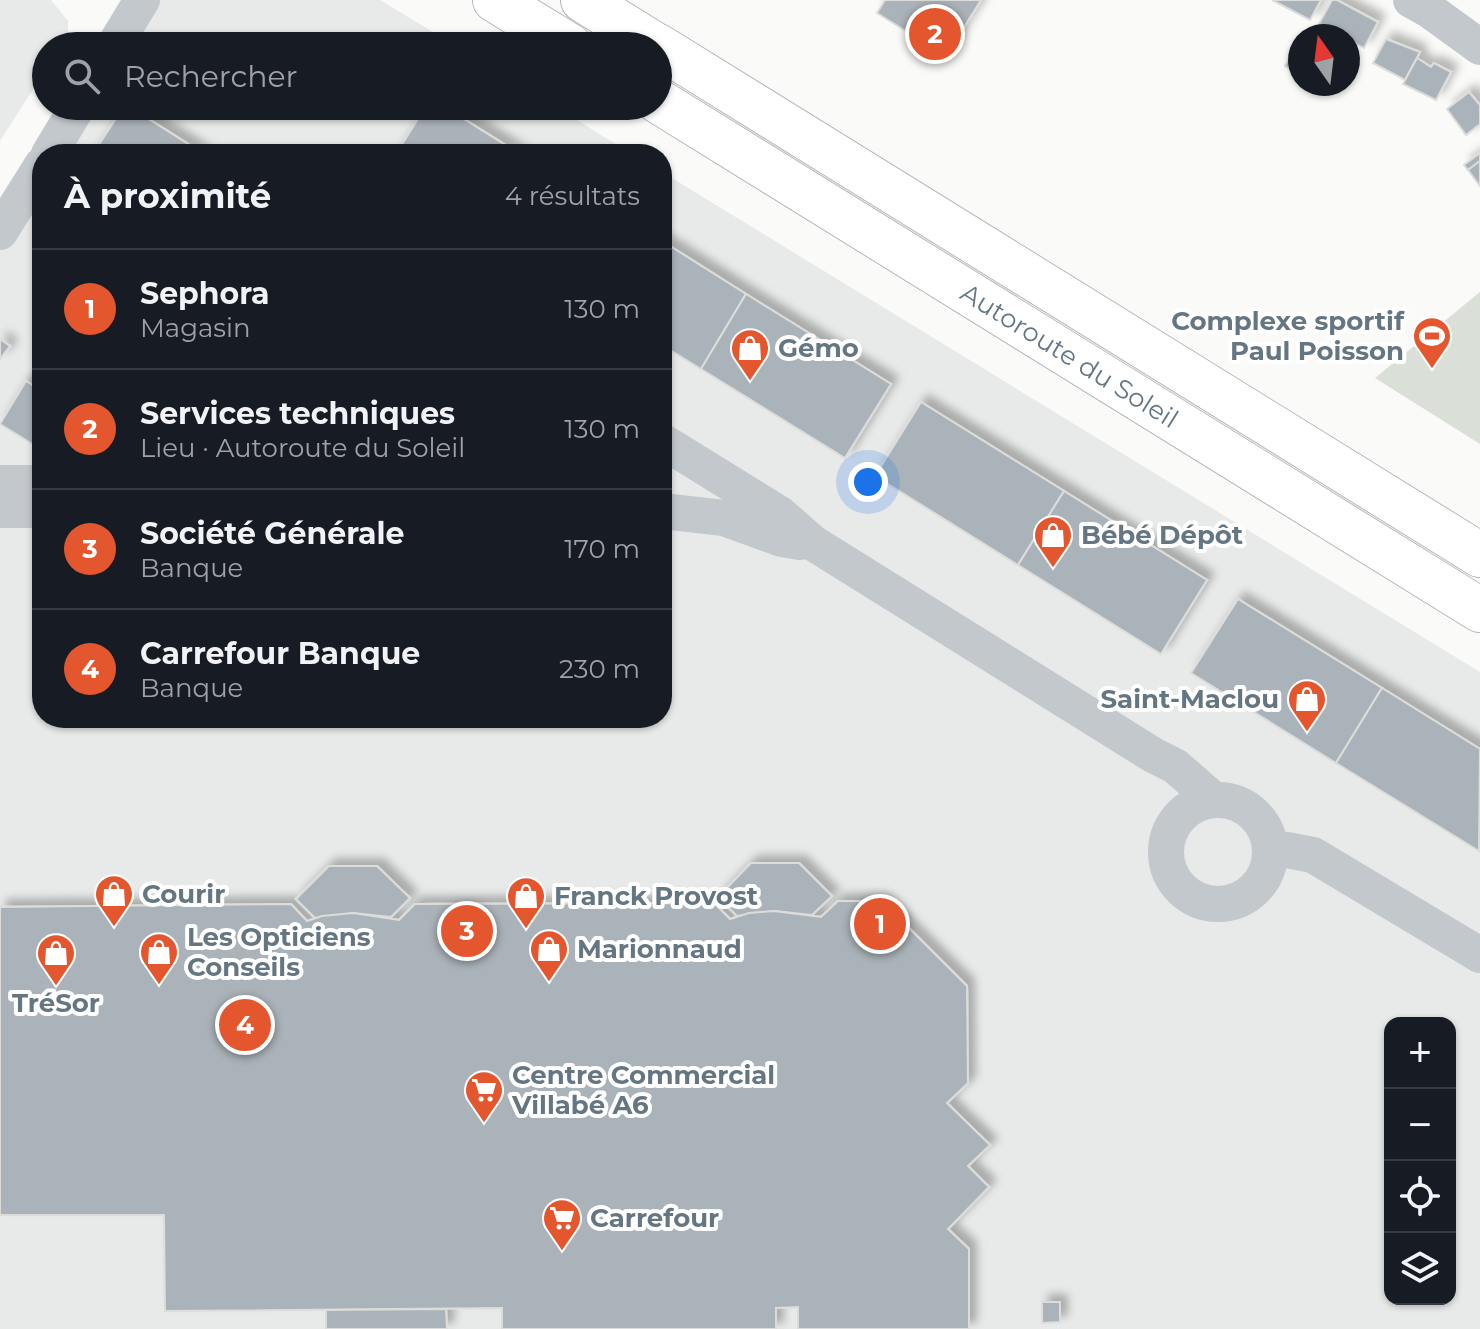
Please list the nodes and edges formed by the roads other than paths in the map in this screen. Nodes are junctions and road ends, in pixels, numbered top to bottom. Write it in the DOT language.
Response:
graph roads {
  1 [pos="142,0"];
  2 [pos="495,0"];
  3 [pos="583,0"];
  4 [pos="1411,0"];
  5 [pos="123,32"];
  6 [pos="547,32"];
  7 [pos="635,32"];
  8 [pos="1480,47"];
  9 [pos="672,55"];
  10 [pos="672,110"];
  11 [pos="70,120"];
  12 [pos="55,144"];
  13 [pos="32,181"];
  14 [pos="0,232"];
  15 [pos="672,447"];
  16 [pos="0,483"];
  17 [pos="32,483"];
  18 [pos="0,510"];
  19 [pos="32,510"];
  20 [pos="672,512"];
  21 [pos="813,543"];
  22 [pos="1480,555"];
  23 [pos="1480,610"];
  24 [pos="1153,755"];
  25 [pos="1214,800"];
  26 [pos="1171,828"];
  27 [pos="1270,852"];
  28 [pos="1480,955"];
  1 -- 5 [label="street"];
  2 -- 6 [label="highway"];
  3 -- 7 [label="highway, Autoroute du Soleil"];
  4 -- 8 [label="street"];
  9 -- 22 [label="highway, Autoroute du Soleil"];
  10 -- 23 [label="highway, Autoroute du Soleil"];
  11 -- 12 [label="street"];
  13 -- 14 [label="street"];
  15 -- 21 [label="street"];
  16 -- 17 [label="street"];
  18 -- 19 [label="street"];
  20 -- 21 [label="street"];
  21 -- 24 [label="street"];
  24 -- 25 [label="street"];
  24 -- 26 [label="street"];
  25 -- 26 [label="street"];
  25 -- 27 [label="street"];
  26 -- 27 [label="street"];
  27 -- 28 [label="street"];
}
